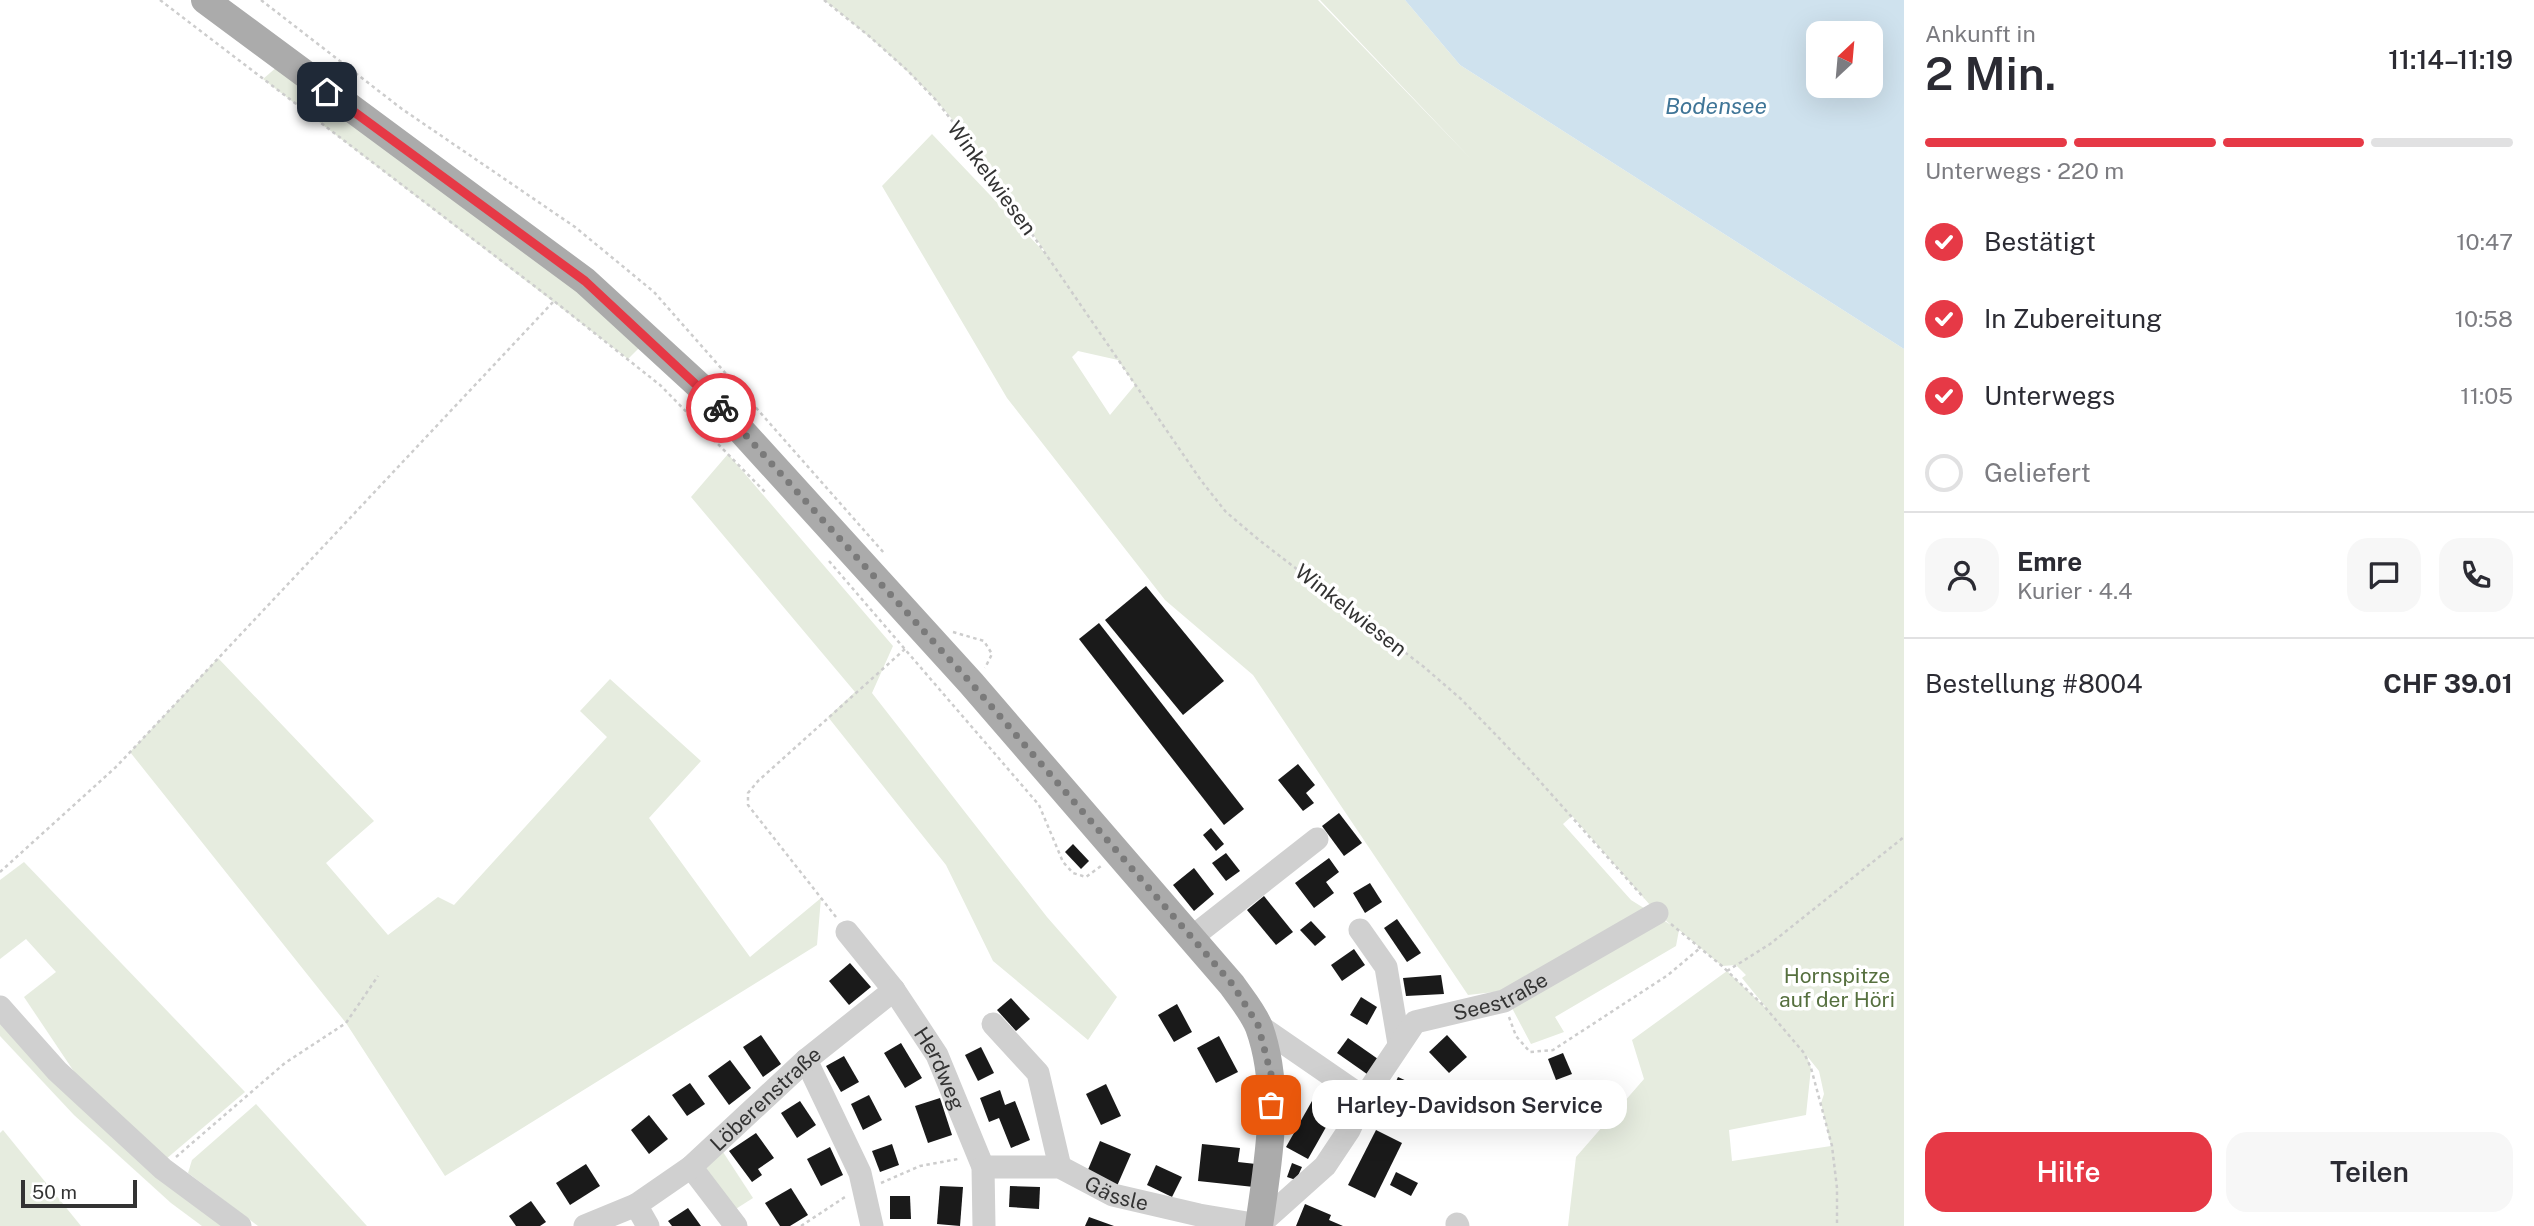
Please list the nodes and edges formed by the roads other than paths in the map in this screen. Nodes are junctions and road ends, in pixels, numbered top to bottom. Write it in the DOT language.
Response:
graph roads {
  1 [pos="205,0"];
  2 [pos="1317,839"];
  3 [pos="1650,905"];
  4 [pos="1360,930"];
  5 [pos="847,932"];
  6 [pos="1191,938"];
  7 [pos="894,990"];
  8 [pos="0,1007"];
  9 [pos="993,1024"];
  10 [pos="1258,1025"];
  11 [pos="1399,1044"];
  12 [pos="806,1060"];
  13 [pos="1364,1098"];
  14 [pos="981,1161"];
  15 [pos="691,1167"];
  16 [pos="1060,1167"];
  17 [pos="636,1205"];
  18 [pos="240,1226"];
  19 [pos="584,1226"];
  20 [pos="648,1226"];
  21 [pos="736,1226"];
  22 [pos="872,1226"];
  23 [pos="985,1226"];
  24 [pos="1259,1226"];
  1 -- 6 [label="main road"];
  2 -- 6 [label="street"];
  3 -- 11 [label="street, Seestraße"];
  4 -- 11 [label="street"];
  5 -- 7 [label="street, Herdweg"];
  6 -- 10 [label="main road"];
  7 -- 12 [label="street, Löberenstraße"];
  7 -- 14 [label="street, Herdweg"];
  8 -- 18 [label="street"];
  9 -- 16 [label="street, Gässle"];
  10 -- 13 [label="street"];
  10 -- 24 [label="main road"];
  11 -- 13 [label="street, Seestraße"];
  12 -- 15 [label="street, Löberenstraße"];
  12 -- 22 [label="street"];
  13 -- 24 [label="street, Seestraße"];
  14 -- 16 [label="street, Gässle"];
  14 -- 23 [label="street, Herdweg"];
  15 -- 17 [label="street, Löberenstraße"];
  15 -- 21 [label="street"];
  16 -- 24 [label="street, Gässle"];
  17 -- 19 [label="street, Löberenstraße"];
  17 -- 20 [label="street"];
}
